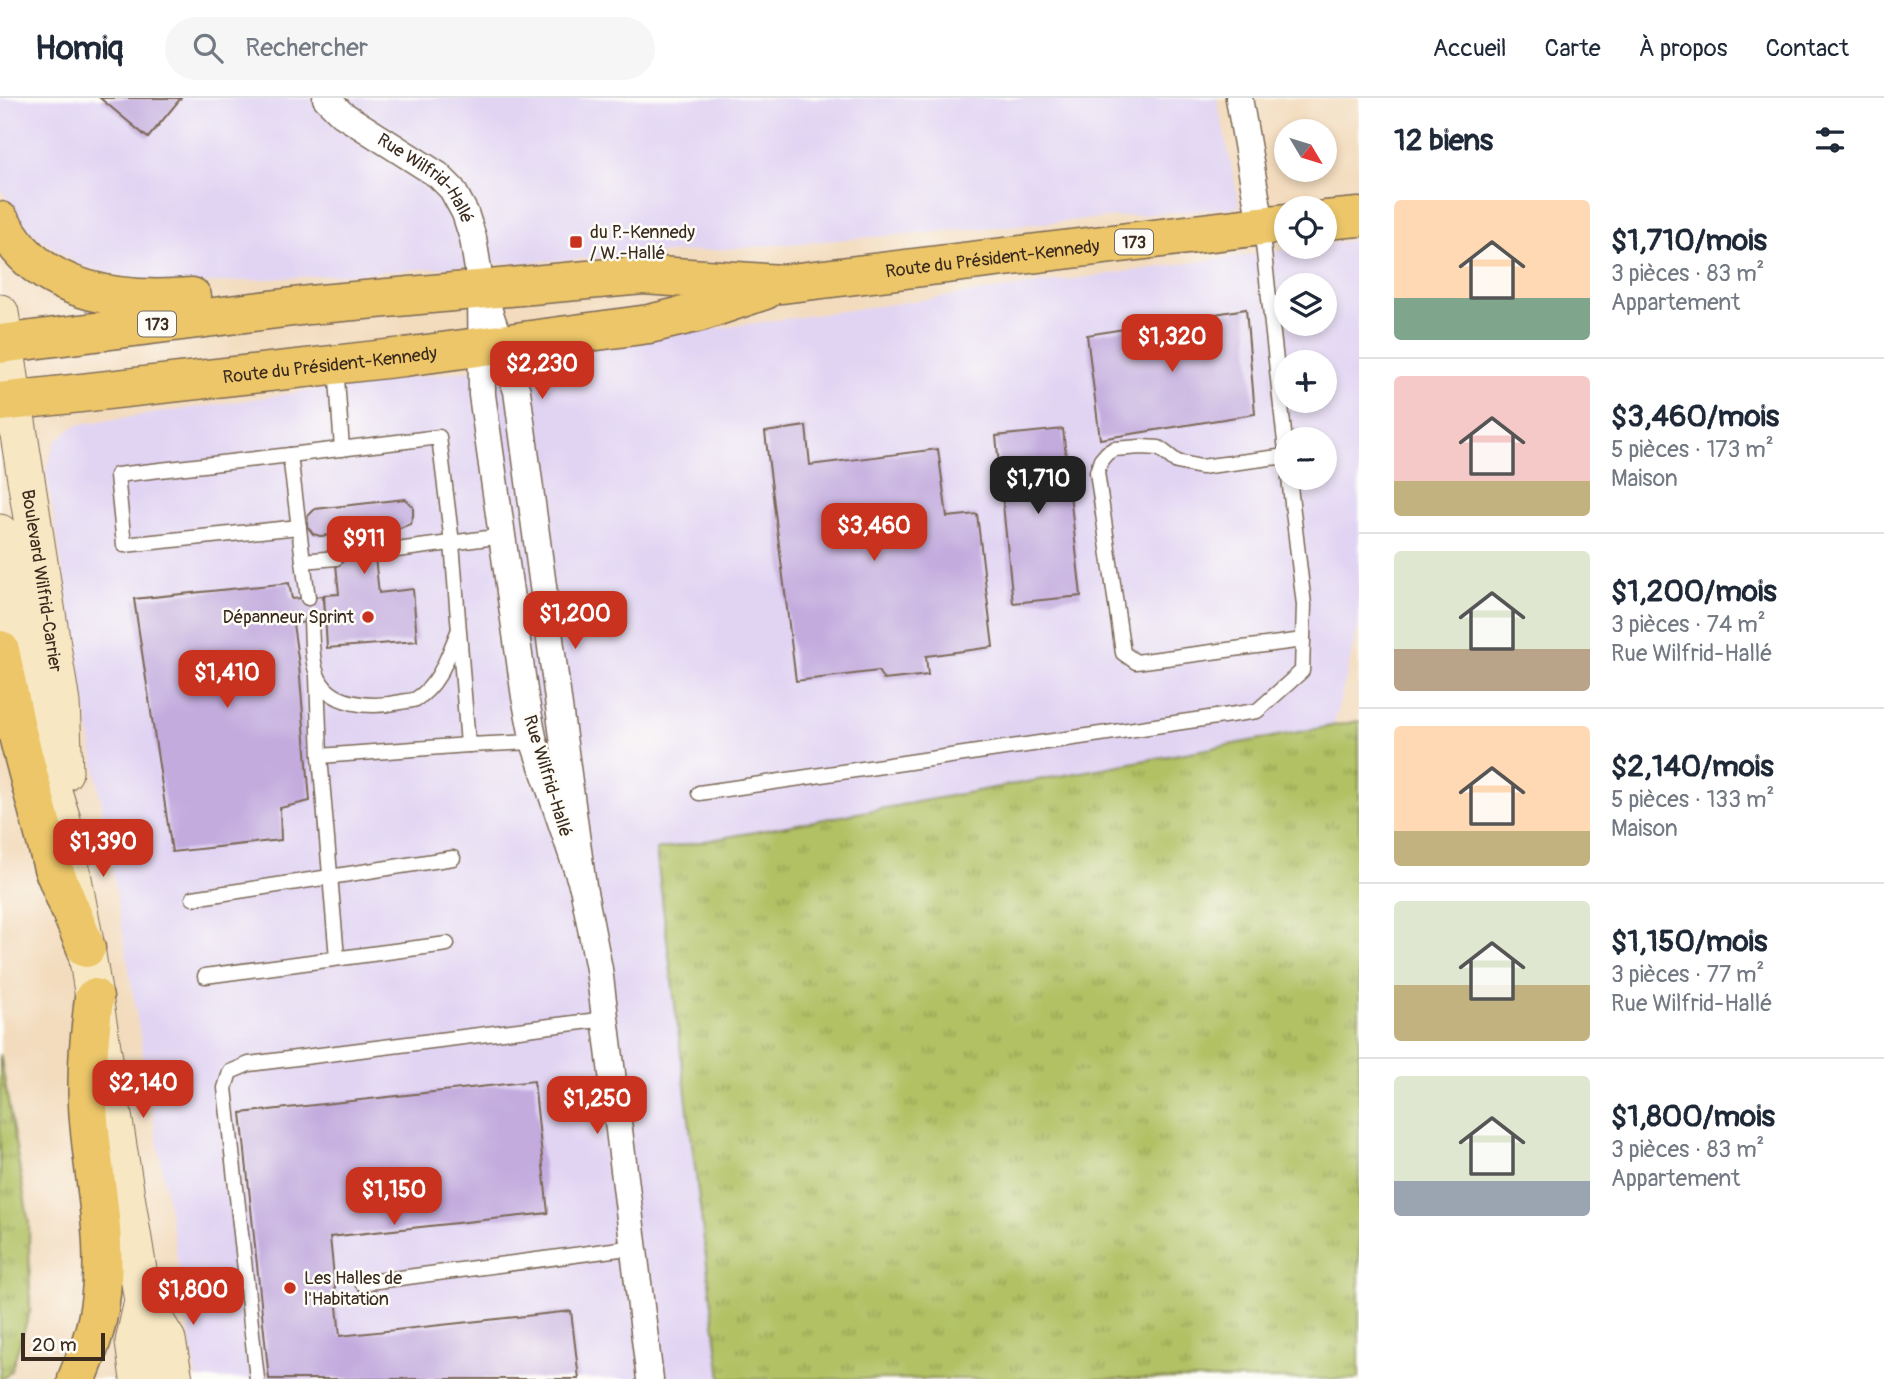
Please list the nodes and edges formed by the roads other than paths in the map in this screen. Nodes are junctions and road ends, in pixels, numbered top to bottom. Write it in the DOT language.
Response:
graph roads {
  1 [pos="326,98"];
  2 [pos="1239,98"];
  3 [pos="1359,217"];
  4 [pos="1337,219"];
  5 [pos="0,221"];
  6 [pos="1273,224"];
  7 [pos="782,284"];
  8 [pos="481,288"];
  9 [pos="309,304"];
  10 [pos="2,333"];
  11 [pos="490,345"];
  12 [pos="336,364"];
  13 [pos="7,401"];
  14 [pos="1285,427"];
  15 [pos="342,449"];
  16 [pos="290,455"];
  17 [pos="1274,455"];
  18 [pos="1290,490"];
  19 [pos="299,527"];
  20 [pos="0,533"];
  21 [pos="503,536"];
  22 [pos="452,543"];
  23 [pos="374,553"];
  24 [pos="336,558"];
  25 [pos="303,561"];
  26 [pos="308,598"];
  27 [pos="310,621"];
  28 [pos="459,631"];
  29 [pos="1303,640"];
  30 [pos="0,650"];
  31 [pos="316,674"];
  32 [pos="534,742"];
  33 [pos="468,745"];
  34 [pos="320,756"];
  35 [pos="699,793"];
  36 [pos="62,820"];
  37 [pos="453,858"];
  38 [pos="330,876"];
  39 [pos="583,887"];
  40 [pos="192,898"];
  41 [pos="447,944"];
  42 [pos="86,948"];
  43 [pos="337,958"];
  44 [pos="205,975"];
  45 [pos="94,998"];
  46 [pos="606,1019"];
  47 [pos="635,1247"];
  48 [pos="362,1283"];
  49 [pos="142,1301"];
  50 [pos="77,1379"];
  51 [pos="139,1379"];
  52 [pos="174,1379"];
  53 [pos="257,1379"];
  54 [pos="650,1379"];
  1 -- 8 [label="street, Rue Wilfrid-Hallé"];
  2 -- 6 [label="street"];
  3 -- 4 [label="main road"];
  5 -- 9 [label="main road"];
  6 -- 7 [label="main road, Route du Président-Kennedy / 173"];
  6 -- 14 [label="lane"];
  7 -- 8 [label="main road, Route du Président-Kennedy / 173"];
  7 -- 11 [label="main road, Route du Président-Kennedy / 173"];
  8 -- 9 [label="main road, Route du Président-Kennedy / 173"];
  8 -- 11 [label="street, Rue Wilfrid-Hallé"];
  9 -- 10 [label="main road, Route du Président-Kennedy / 173"];
  10 -- 13 [label="street, Boulevard Wilfrid-Carrier"];
  11 -- 12 [label="main road, Route du Président-Kennedy / 173"];
  11 -- 21 [label="street, Rue Wilfrid-Hallé"];
  11 -- 39 [label="street, Rue Wilfrid-Hallé"];
  12 -- 13 [label="main road, Route du Président-Kennedy / 173"];
  12 -- 15 [label="lane"];
  13 -- 36 [label="street, Boulevard Wilfrid-Carrier"];
  15 -- 16 [label="lane"];
  15 -- 22 [label="lane"];
  16 -- 19 [label="lane"];
  16 -- 19 [label="lane"];
  17 -- 29 [label="lane"];
  18 -- 29 [label="lane"];
  19 -- 25 [label="lane"];
  20 -- 36 [label="street, Boulevard Wilfrid-Carrier"];
  21 -- 22 [label="lane"];
  21 -- 32 [label="street, Rue Wilfrid-Hallé"];
  22 -- 23 [label="lane"];
  22 -- 28 [label="lane"];
  24 -- 25 [label="lane"];
  25 -- 26 [label="lane"];
  27 -- 31 [label="lane"];
  28 -- 31 [label="lane"];
  28 -- 33 [label="lane"];
  29 -- 35 [label="lane"];
  30 -- 42 [label="main road"];
  31 -- 34 [label="lane"];
  32 -- 33 [label="lane"];
  32 -- 39 [label="street, Rue Wilfrid-Hallé"];
  33 -- 34 [label="lane"];
  34 -- 38 [label="lane"];
  36 -- 42 [label="street, Boulevard Wilfrid-Carrier"];
  37 -- 38 [label="lane"];
  38 -- 40 [label="lane"];
  38 -- 43 [label="lane"];
  39 -- 46 [label="street, Rue Wilfrid-Hallé"];
  41 -- 43 [label="lane"];
  42 -- 45 [label="street, Boulevard Wilfrid-Carrier"];
  43 -- 44 [label="lane"];
  45 -- 49 [label="street, Boulevard Wilfrid-Carrier"];
  45 -- 50 [label="main road"];
  46 -- 47 [label="street, Rue Wilfrid-Hallé"];
  46 -- 53 [label="lane"];
  47 -- 48 [label="lane"];
  47 -- 54 [label="street, Rue Wilfrid-Hallé"];
  49 -- 51 [label="street, Boulevard Wilfrid-Carrier"];
  49 -- 52 [label="street, Boulevard Wilfrid-Carrier"];
}
